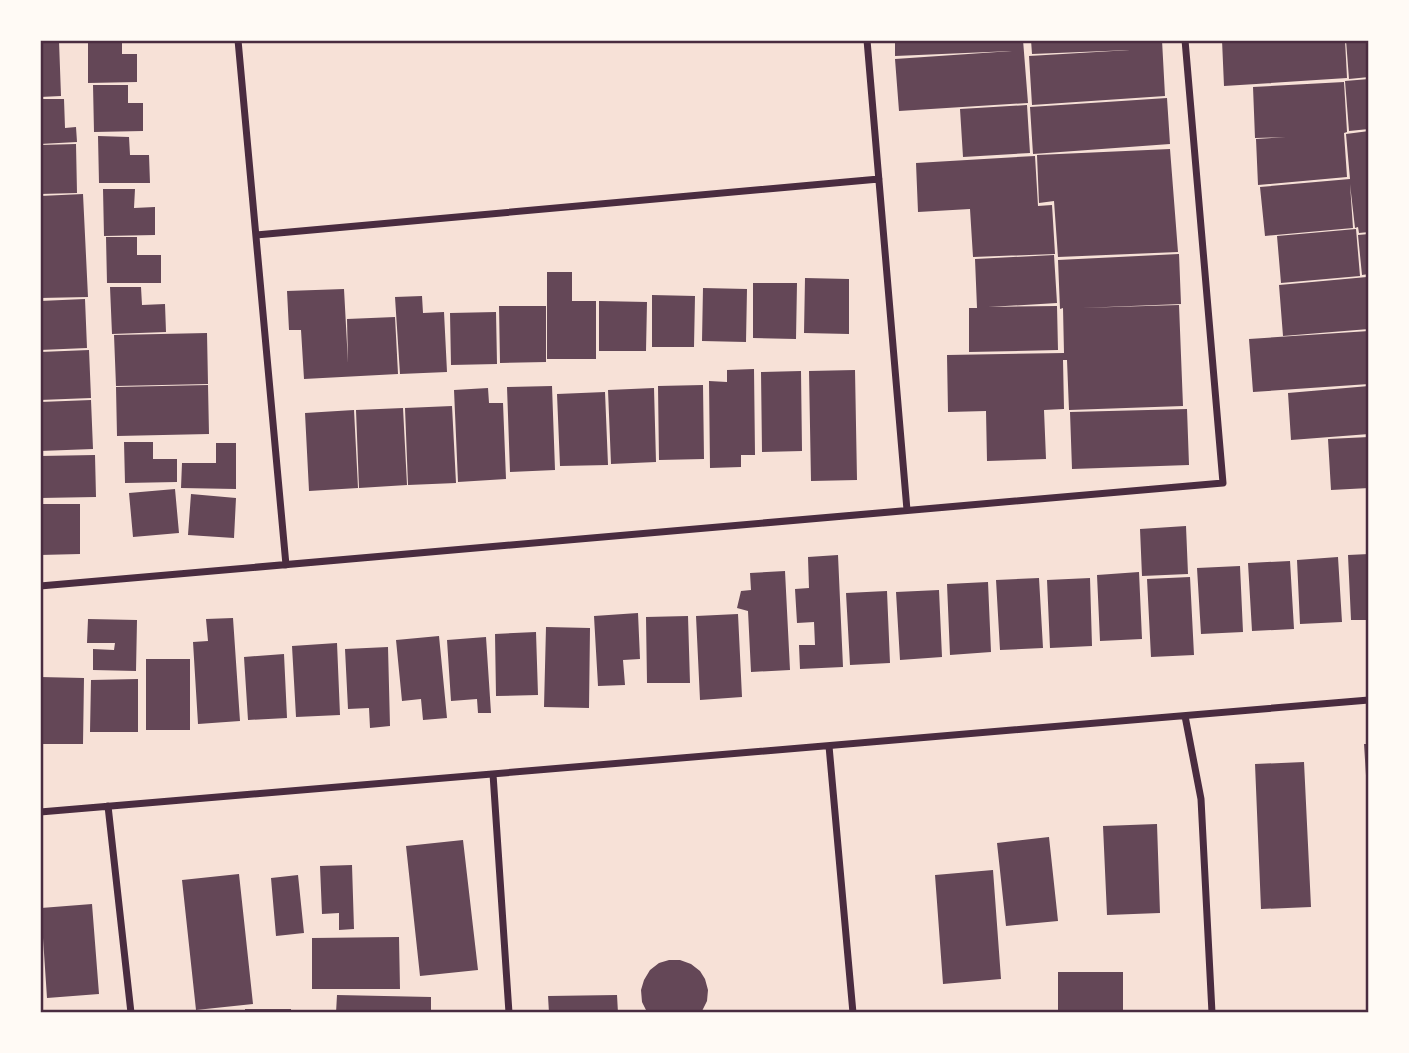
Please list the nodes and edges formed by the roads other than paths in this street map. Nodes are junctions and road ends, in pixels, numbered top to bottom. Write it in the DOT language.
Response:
graph roads {
  1 [pos="238,40"];
  2 [pos="867,40"];
  3 [pos="1185,40"];
  4 [pos="879,179"];
  5 [pos="256,235"];
  6 [pos="907,510"];
  7 [pos="286,565"];
  8 [pos="40,586"];
  9 [pos="1369,700"];
  10 [pos="1185,716"];
  11 [pos="829,746"];
  12 [pos="493,774"];
  13 [pos="108,807"];
  14 [pos="40,812"];
  15 [pos="131,1013"];
  16 [pos="509,1013"];
  17 [pos="853,1013"];
  18 [pos="1212,1013"];
  1 -- 5 [label="street"];
  2 -- 4 [label="street"];
  3 -- 6 [label="street"];
  4 -- 5 [label="street"];
  4 -- 6 [label="street"];
  5 -- 7 [label="street"];
  6 -- 7 [label="street"];
  7 -- 8 [label="street"];
  9 -- 10 [label="street"];
  10 -- 11 [label="street"];
  10 -- 18 [label="street"];
  11 -- 12 [label="street"];
  11 -- 17 [label="street"];
  12 -- 13 [label="street"];
  12 -- 16 [label="street"];
  13 -- 14 [label="street"];
  13 -- 15 [label="street"];
}
